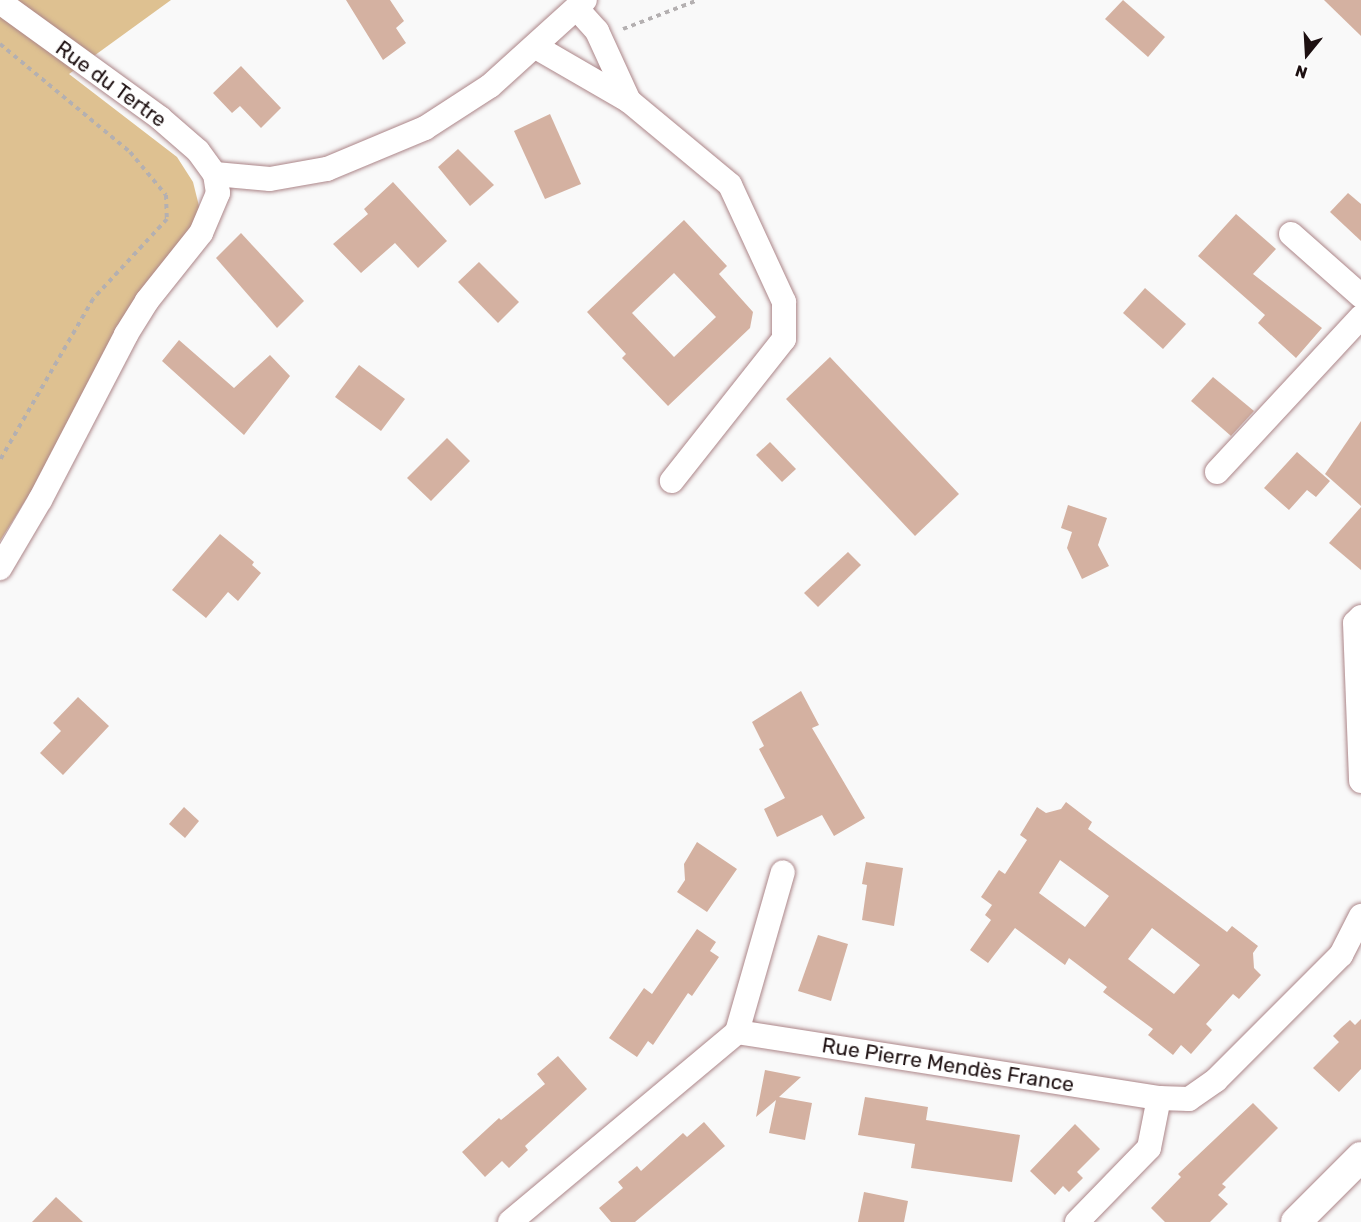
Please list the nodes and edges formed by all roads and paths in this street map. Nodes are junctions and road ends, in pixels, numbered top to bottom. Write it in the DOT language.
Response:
graph roads {
  1 [pos="698,0"];
  2 [pos="0,2"];
  3 [pos="581,4"];
  4 [pos="600,39"];
  5 [pos="0,44"];
  6 [pos="536,47"];
  7 [pos="629,101"];
  8 [pos="215,174"];
  9 [pos="1291,234"];
  10 [pos="1361,296"];
  11 [pos="1361,317"];
  12 [pos="0,460"];
  13 [pos="1217,472"];
  14 [pos="672,481"];
  15 [pos="0,568"];
  16 [pos="1361,616"];
  17 [pos="1361,781"];
  18 [pos="783,872"];
  19 [pos="1361,916"];
  20 [pos="737,1032"];
  21 [pos="1159,1098"];
  22 [pos="1361,1156"];
  23 [pos="510,1222"];
  24 [pos="1077,1222"];
  25 [pos="1296,1222"];
  1 -- 4 [label="path"];
  2 -- 8 [label="street, Rue du Tertre"];
  3 -- 4 [label="street"];
  3 -- 6 [label="street"];
  4 -- 7 [label="street"];
  5 -- 12 [label="path"];
  6 -- 7 [label="street"];
  6 -- 8 [label="street"];
  7 -- 14 [label="street"];
  8 -- 15 [label="street"];
  9 -- 10 [label="street"];
  11 -- 13 [label="street"];
  16 -- 17 [label="street"];
  18 -- 20 [label="street"];
  19 -- 21 [label="street, Rue Pierre Mendès France"];
  20 -- 21 [label="street, Rue Pierre Mendès France"];
  20 -- 23 [label="street"];
  21 -- 24 [label="street"];
  22 -- 25 [label="street"];
}
